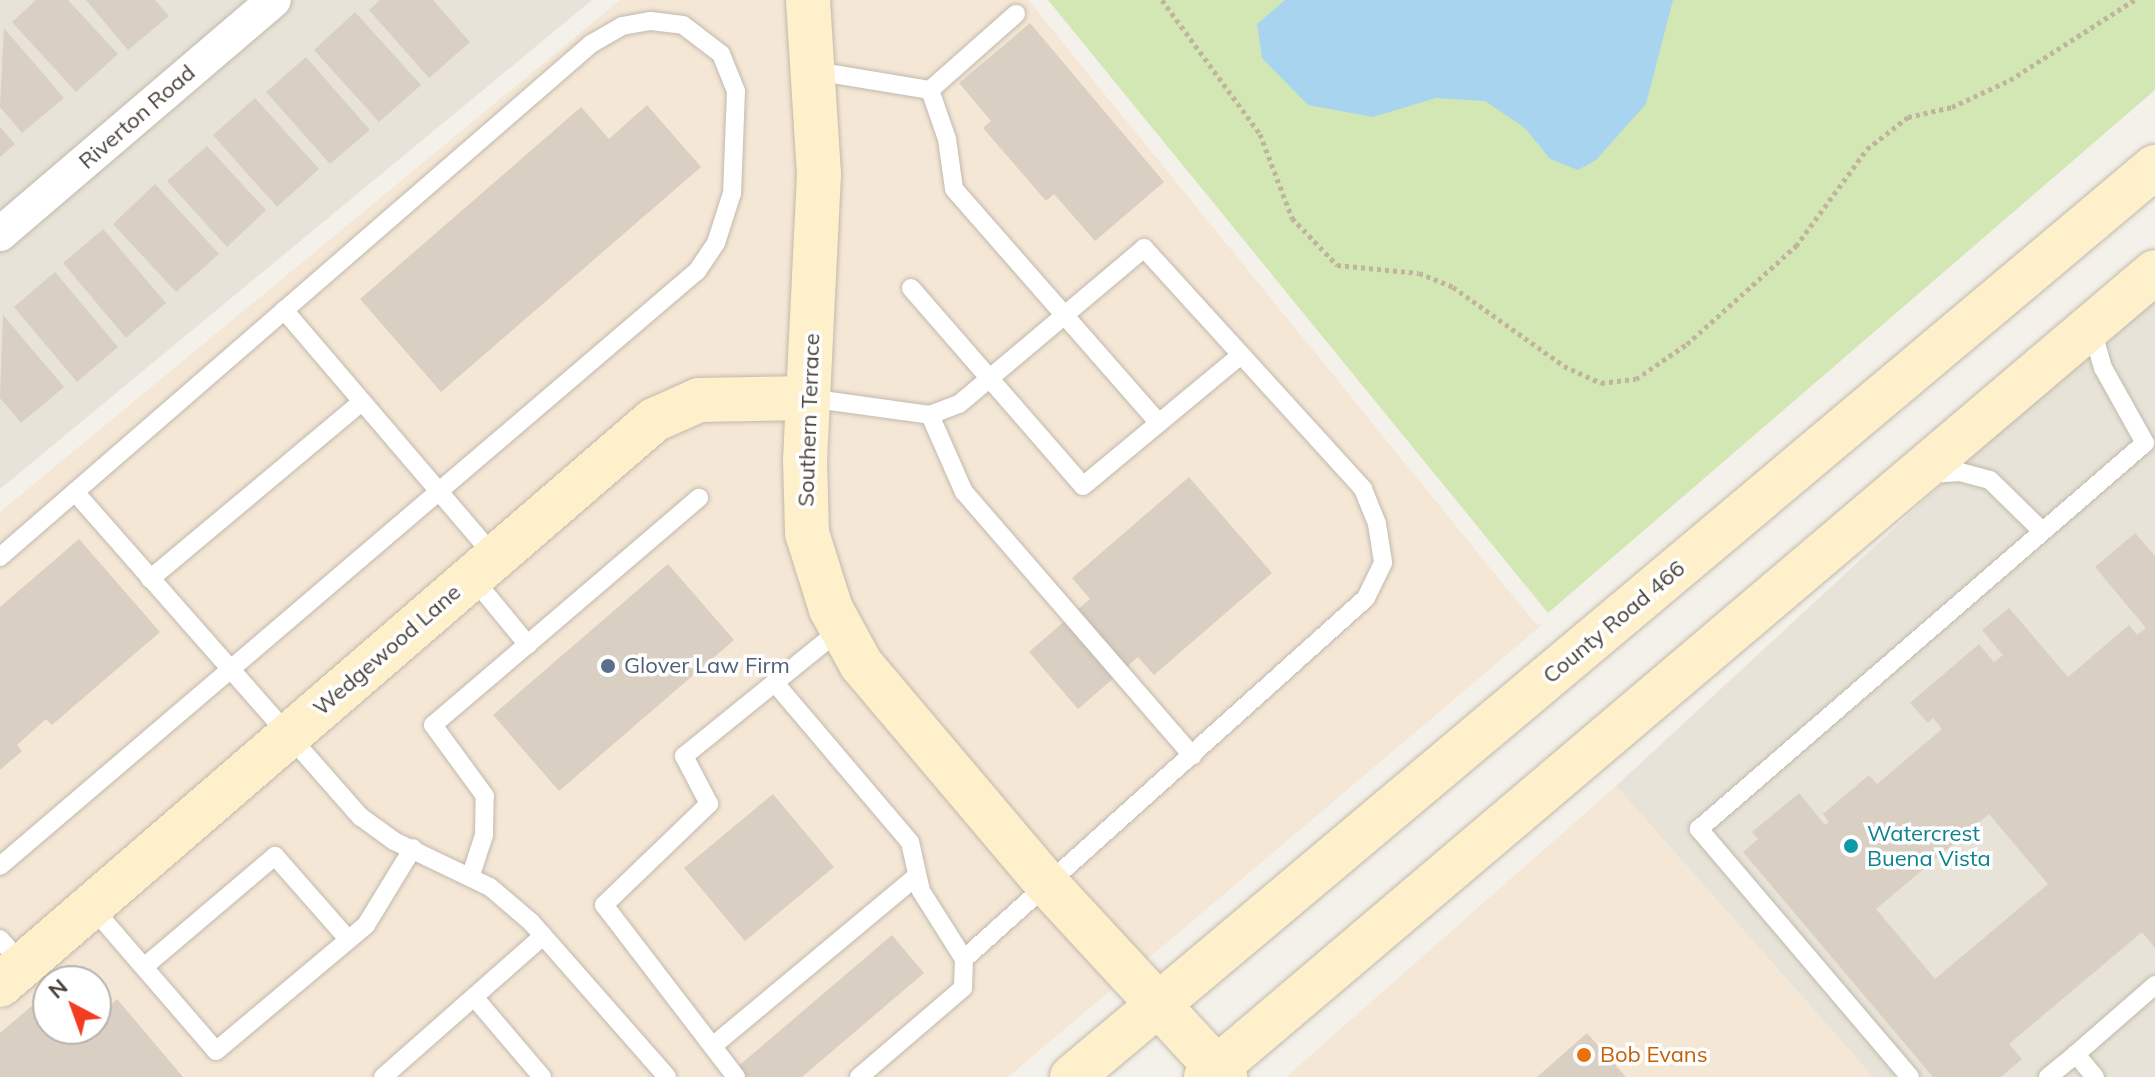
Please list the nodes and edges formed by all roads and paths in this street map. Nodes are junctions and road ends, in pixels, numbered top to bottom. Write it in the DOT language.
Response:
graph roads {
  1 [pos="274,0"];
  2 [pos="808,0"];
  3 [pos="1162,0"];
  4 [pos="2134,0"];
  5 [pos="1016,14"];
  6 [pos="815,71"];
  7 [pos="930,90"];
  8 [pos="2155,167"];
  9 [pos="0,234"];
  10 [pos="2155,272"];
  11 [pos="911,288"];
  12 [pos="284,310"];
  13 [pos="1064,316"];
  14 [pos="2091,326"];
  15 [pos="1241,355"];
  16 [pos="989,379"];
  17 [pos="808,398"];
  18 [pos="362,402"];
  19 [pos="930,415"];
  20 [pos="1159,423"];
  21 [pos="1915,475"];
  22 [pos="438,491"];
  23 [pos="75,492"];
  24 [pos="699,498"];
  25 [pos="2040,529"];
  26 [pos="0,557"];
  27 [pos="484,567"];
  28 [pos="150,579"];
  29 [pos="841,629"];
  30 [pos="528,645"];
  31 [pos="229,670"];
  32 [pos="775,683"];
  33 [pos="288,736"];
  34 [pos="1193,756"];
  35 [pos="413,848"];
  36 [pos="0,866"];
  37 [pos="471,875"];
  38 [pos="917,876"];
  39 [pos="1047,884"];
  40 [pos="91,906"];
  41 [pos="543,936"];
  42 [pos="348,939"];
  43 [pos="964,959"];
  44 [pos="8,963"];
  45 [pos="144,967"];
  46 [pos="2155,985"];
  47 [pos="474,997"];
  48 [pos="1159,1005"];
  49 [pos="714,1045"];
  50 [pos="2076,1054"];
  51 [pos="1216,1074"];
  52 [pos="383,1077"];
  53 [pos="542,1077"];
  54 [pos="667,1077"];
  55 [pos="736,1077"];
  56 [pos="859,1077"];
  57 [pos="1072,1077"];
  58 [pos="1910,1077"];
  59 [pos="2048,1077"];
  60 [pos="2095,1077"];
  1 -- 9 [label="street, Riverton Road"];
  2 -- 6 [label="main road, Southern Terrace"];
  3 -- 4 [label="path"];
  5 -- 7 [label="lane"];
  6 -- 7 [label="lane"];
  6 -- 17 [label="main road, Southern Terrace"];
  7 -- 13 [label="lane"];
  8 -- 48 [label="main road, County Road 466"];
  10 -- 14 [label="main road"];
  11 -- 16 [label="lane"];
  12 -- 18 [label="lane"];
  12 -- 22 [label="lane"];
  12 -- 23 [label="lane"];
  13 -- 15 [label="lane"];
  13 -- 16 [label="lane"];
  13 -- 20 [label="lane"];
  14 -- 21 [label="main road"];
  14 -- 25 [label="lane"];
  15 -- 20 [label="lane"];
  15 -- 34 [label="lane"];
  16 -- 19 [label="lane"];
  16 -- 20 [label="lane"];
  17 -- 19 [label="lane"];
  17 -- 27 [label="main road, Wedgewood Lane"];
  17 -- 29 [label="main road, Southern Terrace"];
  18 -- 22 [label="lane"];
  18 -- 28 [label="lane"];
  19 -- 34 [label="lane"];
  21 -- 25 [label="lane"];
  21 -- 51 [label="main road"];
  22 -- 27 [label="lane"];
  22 -- 31 [label="lane"];
  23 -- 26 [label="lane"];
  23 -- 28 [label="lane"];
  24 -- 30 [label="lane"];
  25 -- 58 [label="lane"];
  27 -- 30 [label="lane"];
  27 -- 33 [label="main road, Wedgewood Lane"];
  28 -- 31 [label="lane"];
  29 -- 32 [label="lane"];
  29 -- 39 [label="main road, Southern Terrace"];
  30 -- 37 [label="lane"];
  31 -- 33 [label="lane"];
  31 -- 36 [label="lane"];
  32 -- 38 [label="lane"];
  32 -- 49 [label="lane"];
  33 -- 35 [label="lane"];
  33 -- 40 [label="main road, Wedgewood Lane"];
  34 -- 39 [label="lane"];
  35 -- 37 [label="lane"];
  35 -- 42 [label="lane"];
  37 -- 41 [label="lane"];
  38 -- 43 [label="lane"];
  38 -- 49 [label="lane"];
  39 -- 43 [label="lane"];
  39 -- 48 [label="main road, Southern Terrace"];
  40 -- 44 [label="main road, Wedgewood Lane"];
  40 -- 45 [label="lane"];
  41 -- 47 [label="lane"];
  41 -- 54 [label="lane"];
  42 -- 45 [label="lane"];
  42 -- 45 [label="lane"];
  43 -- 56 [label="lane"];
  46 -- 50 [label="lane"];
  47 -- 52 [label="lane"];
  47 -- 53 [label="lane"];
  48 -- 51 [label="main road, Southern Terrace"];
  48 -- 57 [label="main road, County Road 466"];
  49 -- 55 [label="lane"];
  50 -- 59 [label="lane"];
  50 -- 60 [label="lane"];
}
